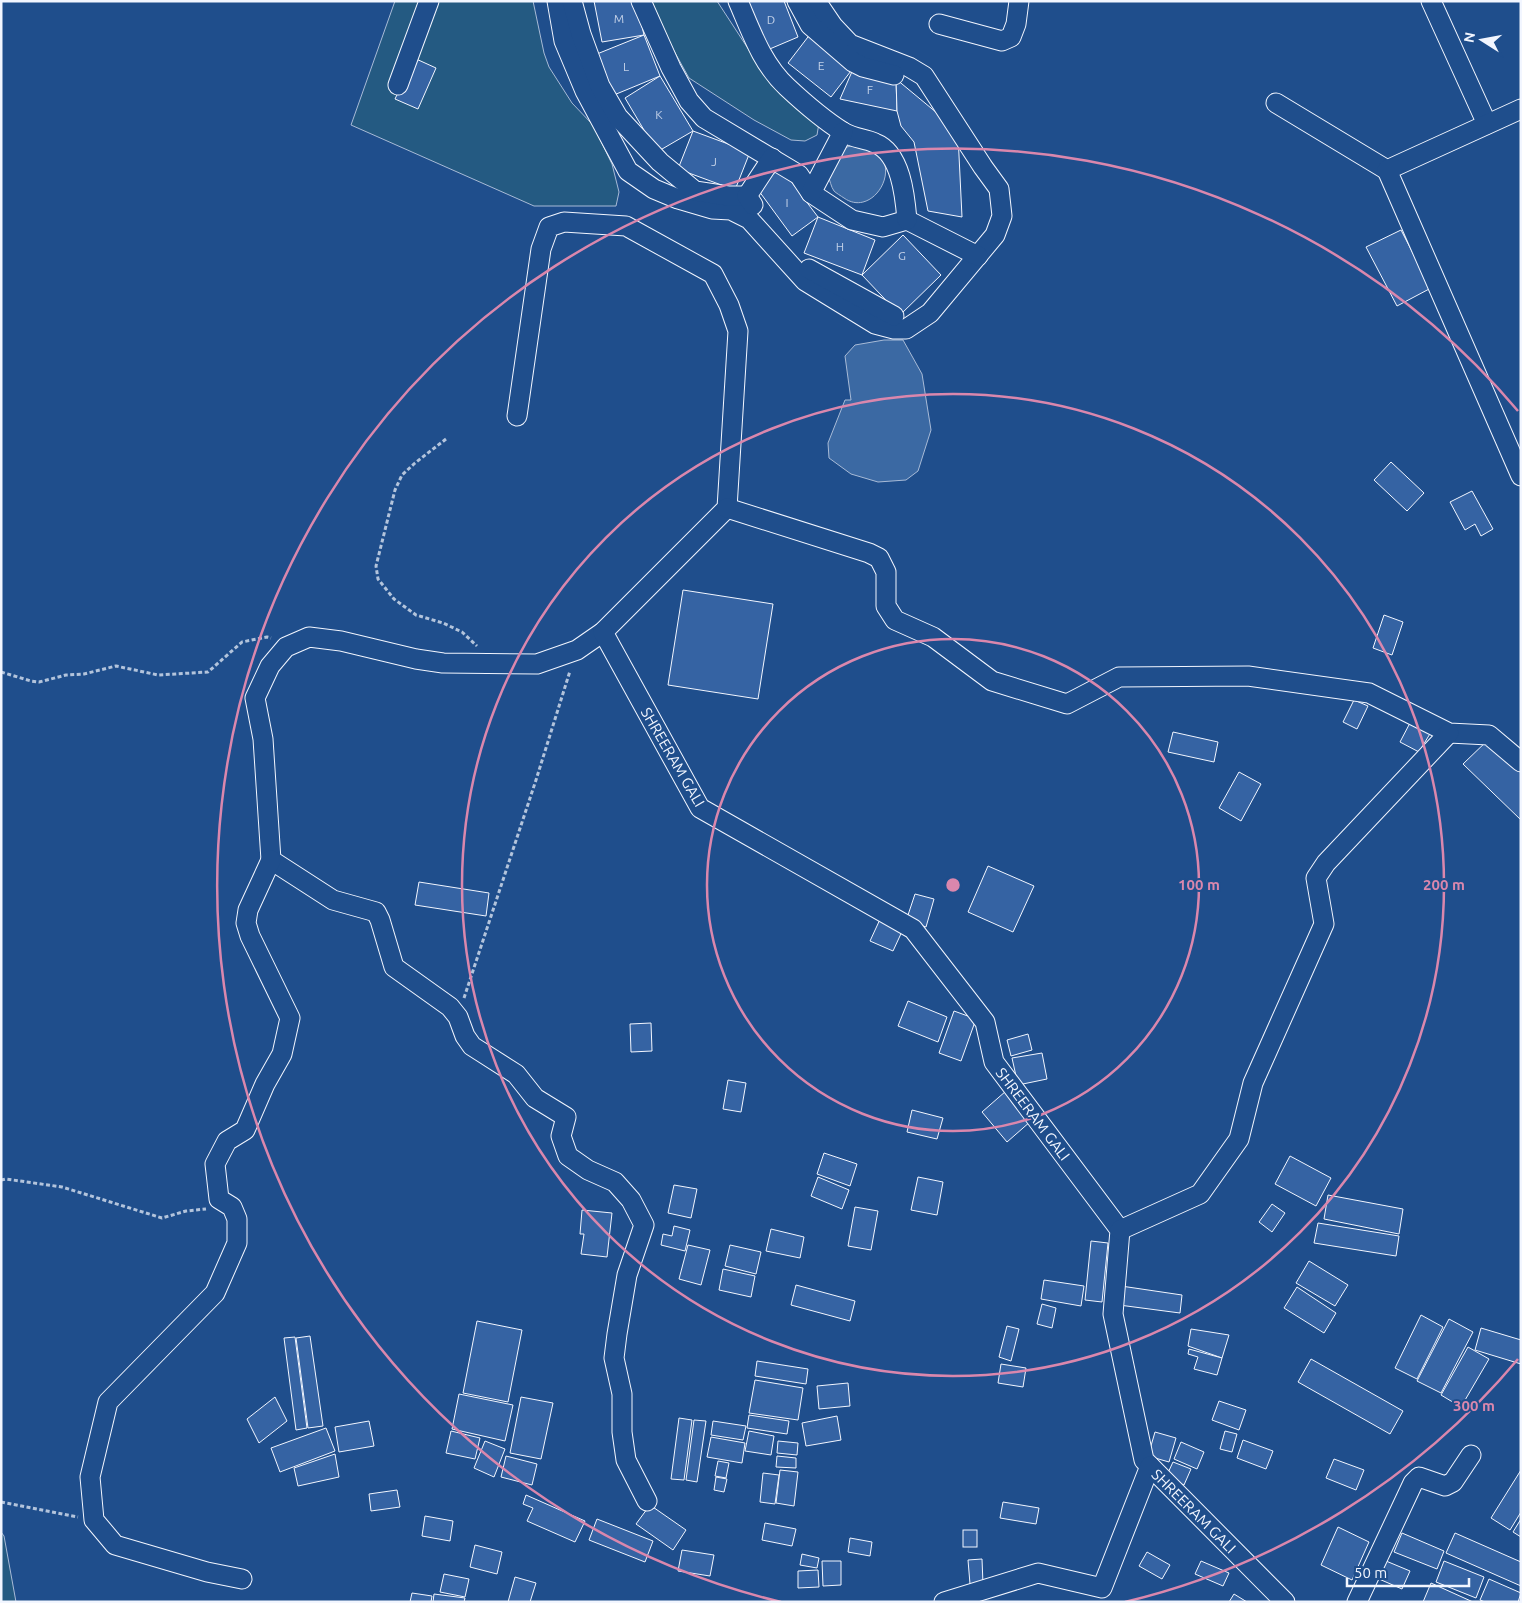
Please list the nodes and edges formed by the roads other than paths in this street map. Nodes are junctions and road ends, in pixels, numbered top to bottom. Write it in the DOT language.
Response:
graph roads {
  1 [pos="429,1"];
  2 [pos="557,1"];
  3 [pos="572,1"];
  4 [pos="641,1"];
  5 [pos="738,1"];
  6 [pos="798,1"];
  7 [pos="816,1"];
  8 [pos="1019,1"];
  9 [pos="1435,2"];
  10 [pos="939,24"];
  11 [pos="894,75"];
  12 [pos="398,85"];
  13 [pos="1276,103"];
  14 [pos="1521,109"];
  15 [pos="1487,124"];
  16 [pos="844,132"];
  17 [pos="772,158"];
  18 [pos="1386,170"];
  19 [pos="811,193"];
  20 [pos="747,196"];
  21 [pos="907,220"];
  22 [pos="978,256"];
  23 [pos="894,316"];
  24 [pos="517,416"];
  25 [pos="1521,476"];
  26 [pos="727,508"];
  27 [pos="602,632"];
  28 [pos="1449,733"];
  29 [pos="1521,762"];
  30 [pos="272,860"];
  31 [pos="1120,1230"];
  32 [pos="1471,1455"];
  33 [pos="1150,1466"];
  34 [pos="647,1501"];
  35 [pos="242,1579"];
  36 [pos="944,1602"];
  37 [pos="1285,1602"];
  38 [pos="1357,1602"];
  1 -- 12 [label="street"];
  2 -- 22 [label="street"];
  3 -- 20 [label="street"];
  4 -- 17 [label="street"];
  5 -- 16 [label="street"];
  6 -- 11 [label="street"];
  7 -- 22 [label="street"];
  8 -- 10 [label="street"];
  9 -- 15 [label="street"];
  13 -- 18 [label="street"];
  14 -- 15 [label="street"];
  15 -- 18 [label="street"];
  16 -- 19 [label="street"];
  16 -- 21 [label="street"];
  17 -- 19 [label="street"];
  17 -- 20 [label="street"];
  18 -- 25 [label="street"];
  19 -- 21 [label="street"];
  20 -- 23 [label="street"];
  21 -- 22 [label="street"];
  24 -- 26 [label="street"];
  26 -- 27 [label="street"];
  26 -- 28 [label="street"];
  27 -- 30 [label="street"];
  27 -- 31 [label="street, SHREERAM GALI"];
  28 -- 29 [label="street"];
  28 -- 31 [label="street"];
  30 -- 34 [label="street"];
  30 -- 35 [label="street"];
  31 -- 33 [label="street, SHREERAM GALI"];
  32 -- 38 [label="street"];
  33 -- 36 [label="street"];
  33 -- 37 [label="street, SHREERAM GALI"];
}
